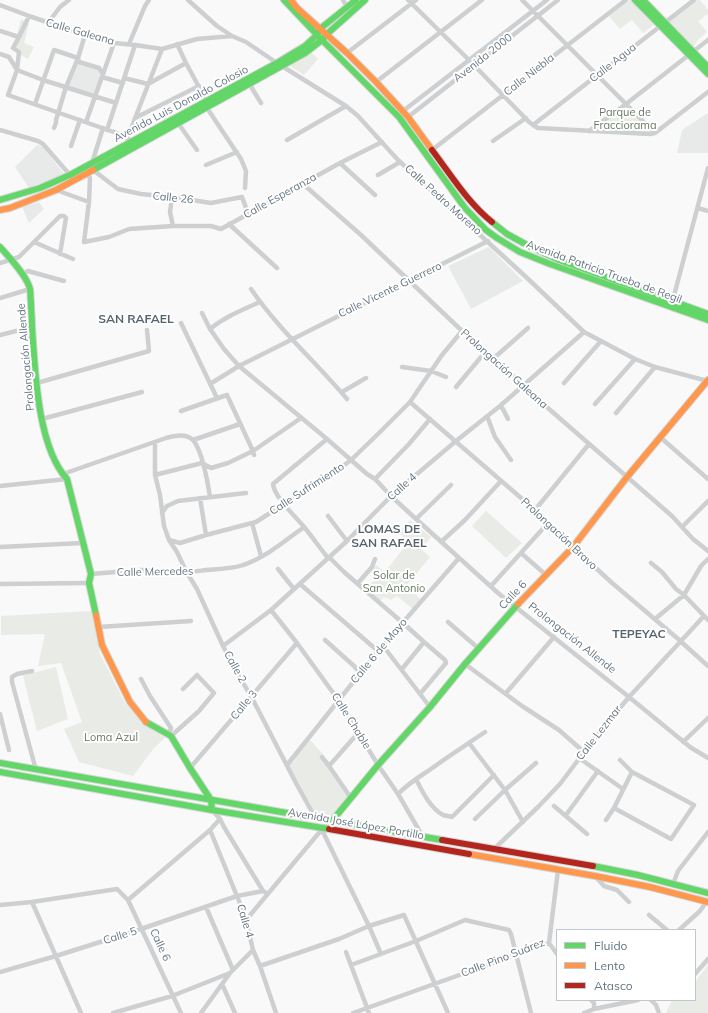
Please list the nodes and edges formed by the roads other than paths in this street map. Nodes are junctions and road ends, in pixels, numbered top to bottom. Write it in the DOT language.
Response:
graph roads {
  1 [pos="69,0"];
  2 [pos="150,0"];
  3 [pos="188,0"];
  4 [pos="284,0"];
  5 [pos="291,0"];
  6 [pos="343,0"];
  7 [pos="356,0"];
  8 [pos="366,0"];
  9 [pos="482,0"];
  10 [pos="522,0"];
  11 [pos="547,0"];
  12 [pos="558,0"];
  13 [pos="626,0"];
  14 [pos="635,0"];
  15 [pos="642,0"];
  16 [pos="694,0"];
  17 [pos="412,1"];
  18 [pos="0,5"];
  19 [pos="348,7"];
  20 [pos="533,11"];
  21 [pos="29,16"];
  22 [pos="538,16"];
  23 [pos="48,23"];
  24 [pos="663,24"];
  25 [pos="321,28"];
  26 [pos="0,31"];
  27 [pos="440,32"];
  28 [pos="327,34"];
  29 [pos="85,35"];
  30 [pos="317,35"];
  31 [pos="232,36"];
  32 [pos="20,37"];
  33 [pos="322,40"];
  34 [pos="708,40"];
  35 [pos="114,43"];
  36 [pos="129,44"];
  37 [pos="177,44"];
  38 [pos="135,45"];
  39 [pos="568,45"];
  40 [pos="162,49"];
  41 [pos="347,53"];
  42 [pos="691,53"];
  43 [pos="0,54"];
  44 [pos="78,58"];
  45 [pos="186,63"];
  46 [pos="471,63"];
  47 [pos="280,65"];
  48 [pos="708,67"];
  49 [pos="17,70"];
  50 [pos="708,74"];
  51 [pos="597,75"];
  52 [pos="102,76"];
  53 [pos="124,78"];
  54 [pos="43,80"];
  55 [pos="376,82"];
  56 [pos="123,83"];
  57 [pos="148,84"];
  58 [pos="250,84"];
  59 [pos="199,86"];
  60 [pos="66,87"];
  61 [pos="708,92"];
  62 [pos="503,95"];
  63 [pos="95,96"];
  64 [pos="116,103"];
  65 [pos="261,103"];
  66 [pos="35,104"];
  67 [pos="626,104"];
  68 [pos="207,105"];
  69 [pos="346,106"];
  70 [pos="403,111"];
  71 [pos="58,112"];
  72 [pos="408,117"];
  73 [pos="135,118"];
  74 [pos="526,118"];
  75 [pos="80,120"];
  76 [pos="86,122"];
  77 [pos="178,124"];
  78 [pos="532,125"];
  79 [pos="168,126"];
  80 [pos="54,128"];
  81 [pos="105,129"];
  82 [pos="0,130"];
  83 [pos="589,130"];
  84 [pos="655,133"];
  85 [pos="128,136"];
  86 [pos="287,140"];
  87 [pos="382,142"];
  88 [pos="492,142"];
  89 [pos="125,145"];
  90 [pos="71,146"];
  91 [pos="197,150"];
  92 [pos="432,150"];
  93 [pos="237,152"];
  94 [pos="400,162"];
  95 [pos="92,163"];
  96 [pos="340,163"];
  97 [pos="206,165"];
  98 [pos="708,168"];
  99 [pos="93,170"];
  100 [pos="86,173"];
  101 [pos="70,175"];
  102 [pos="378,176"];
  103 [pos="303,184"];
  104 [pos="245,188"];
  105 [pos="56,190"];
  106 [pos="375,195"];
  107 [pos="172,197"];
  108 [pos="0,200"];
  109 [pos="89,202"];
  110 [pos="465,208"];
  111 [pos="698,208"];
  112 [pos="0,210"];
  113 [pos="708,212"];
  114 [pos="248,213"];
  115 [pos="458,214"];
  116 [pos="229,224"];
  117 [pos="173,226"];
  118 [pos="488,241"];
  119 [pos="34,242"];
  120 [pos="0,246"];
  121 [pos="60,254"];
  122 [pos="73,259"];
  123 [pos="12,260"];
  124 [pos="0,263"];
  125 [pos="277,268"];
  126 [pos="22,275"];
  127 [pos="410,280"];
  128 [pos="64,281"];
  129 [pos="30,289"];
  130 [pos="251,289"];
  131 [pos="0,298"];
  132 [pos="260,302"];
  133 [pos="672,304"];
  134 [pos="202,313"];
  135 [pos="708,314"];
  136 [pos="708,320"];
  137 [pos="182,323"];
  138 [pos="32,327"];
  139 [pos="528,328"];
  140 [pos="210,329"];
  141 [pos="147,330"];
  142 [pos="462,331"];
  143 [pos="584,332"];
  144 [pos="0,335"];
  145 [pos="292,340"];
  146 [pos="601,341"];
  147 [pos="486,351"];
  148 [pos="494,358"];
  149 [pos="635,359"];
  150 [pos="239,366"];
  151 [pos="402,366"];
  152 [pos="655,367"];
  153 [pos="431,371"];
  154 [pos="446,377"];
  155 [pos="366,378"];
  156 [pos="708,381"];
  157 [pos="37,383"];
  158 [pos="564,383"];
  159 [pos="210,384"];
  160 [pos="523,385"];
  161 [pos="456,387"];
  162 [pos="142,392"];
  163 [pos="342,392"];
  164 [pos="217,398"];
  165 [pos="347,399"];
  166 [pos="410,402"];
  167 [pos="595,404"];
  168 [pos="500,406"];
  169 [pos="181,411"];
  170 [pos="616,414"];
  171 [pos="487,416"];
  172 [pos="301,418"];
  173 [pos="42,419"];
  174 [pos="430,419"];
  175 [pos="508,419"];
  176 [pos="240,424"];
  177 [pos="660,437"];
  178 [pos="327,439"];
  179 [pos="193,440"];
  180 [pos="456,441"];
  181 [pos="154,442"];
  182 [pos="589,444"];
  183 [pos="253,453"];
  184 [pos="350,460"];
  185 [pos="511,460"];
  186 [pos="202,463"];
  187 [pos="155,475"];
  188 [pos="65,477"];
  189 [pos="627,477"];
  190 [pos="375,479"];
  191 [pos="708,479"];
  192 [pos="501,481"];
  193 [pos="451,485"];
  194 [pos="0,486"];
  195 [pos="246,493"];
  196 [pos="391,496"];
  197 [pos="210,497"];
  198 [pos="200,498"];
  199 [pos="708,500"];
  200 [pos="284,504"];
  201 [pos="535,510"];
  202 [pos="162,513"];
  203 [pos="328,516"];
  204 [pos="416,519"];
  205 [pos="252,523"];
  206 [pos="548,523"];
  207 [pos="304,527"];
  208 [pos="682,527"];
  209 [pos="206,535"];
  210 [pos="169,540"];
  211 [pos="347,541"];
  212 [pos="441,542"];
  213 [pos="83,543"];
  214 [pos="573,546"];
  215 [pos="0,547"];
  216 [pos="708,551"];
  217 [pos="522,553"];
  218 [pos="261,556"];
  219 [pos="329,558"];
  220 [pos="459,558"];
  221 [pos="375,559"];
  222 [pos="708,559"];
  223 [pos="651,563"];
  224 [pos="278,569"];
  225 [pos="187,573"];
  226 [pos="91,574"];
  227 [pos="546,575"];
  228 [pos="89,583"];
  229 [pos="358,583"];
  230 [pos="0,584"];
  231 [pos="300,584"];
  232 [pos="491,586"];
  233 [pos="294,589"];
  234 [pos="684,595"];
  235 [pos="516,607"];
  236 [pos="271,610"];
  237 [pos="704,616"];
  238 [pos="655,619"];
  239 [pos="708,620"];
  240 [pos="191,621"];
  241 [pos="448,622"];
  242 [pos="403,623"];
  243 [pos="98,627"];
  244 [pos="554,637"];
  245 [pos="324,640"];
  246 [pos="681,641"];
  247 [pos="424,642"];
  248 [pos="297,643"];
  249 [pos="223,646"];
  250 [pos="478,648"];
  251 [pos="378,651"];
  252 [pos="387,651"];
  253 [pos="465,664"];
  254 [pos="708,665"];
  255 [pos="402,670"];
  256 [pos="32,671"];
  257 [pos="360,673"];
  258 [pos="141,679"];
  259 [pos="183,689"];
  260 [pos="506,693"];
  261 [pos="420,694"];
  262 [pos="252,696"];
  263 [pos="629,696"];
  264 [pos="339,701"];
  265 [pos="430,707"];
  266 [pos="0,714"];
  267 [pos="708,718"];
  268 [pos="485,732"];
  269 [pos="358,733"];
  270 [pos="170,735"];
  271 [pos="683,742"];
  272 [pos="469,743"];
  273 [pos="9,750"];
  274 [pos="584,752"];
  275 [pos="322,757"];
  276 [pos="579,758"];
  277 [pos="708,758"];
  278 [pos="620,760"];
  279 [pos="0,763"];
  280 [pos="536,763"];
  281 [pos="287,765"];
  282 [pos="378,765"];
  283 [pos="329,766"];
  284 [pos="190,768"];
  285 [pos="36,770"];
  286 [pos="598,771"];
  287 [pos="0,772"];
  288 [pos="632,772"];
  289 [pos="494,775"];
  290 [pos="416,779"];
  291 [pos="623,789"];
  292 [pos="505,790"];
  293 [pos="398,794"];
  294 [pos="351,798"];
  295 [pos="211,800"];
  296 [pos="554,806"];
  297 [pos="614,808"];
  298 [pos="212,810"];
  299 [pos="566,815"];
  300 [pos="316,818"];
  301 [pos="220,819"];
  302 [pos="475,819"];
  303 [pos="606,820"];
  304 [pos="332,821"];
  305 [pos="523,822"];
  306 [pos="323,829"];
  307 [pos="210,830"];
  308 [pos="708,832"];
  309 [pos="587,834"];
  310 [pos="423,837"];
  311 [pos="481,847"];
  312 [pos="494,849"];
  313 [pos="479,856"];
  314 [pos="558,870"];
  315 [pos="595,876"];
  316 [pos="673,884"];
  317 [pos="263,891"];
  318 [pos="708,893"];
  319 [pos="267,895"];
  320 [pos="237,896"];
  321 [pos="128,900"];
  322 [pos="32,902"];
  323 [pos="629,902"];
  324 [pos="708,902"];
  325 [pos="0,905"];
  326 [pos="206,907"];
  327 [pos="649,915"];
  328 [pos="246,920"];
  329 [pos="369,926"];
  330 [pos="141,929"];
  331 [pos="666,929"];
  332 [pos="680,929"];
  333 [pos="416,941"];
  334 [pos="549,943"];
  335 [pos="253,950"];
  336 [pos="346,952"];
  337 [pos="556,953"];
  338 [pos="381,954"];
  339 [pos="516,955"];
  340 [pos="56,956"];
  341 [pos="708,959"];
  342 [pos="351,965"];
  343 [pos="260,966"];
  344 [pos="0,972"];
  345 [pos="232,972"];
  346 [pos="696,973"];
  347 [pos="222,984"];
  348 [pos="435,984"];
  349 [pos="172,996"];
  350 [pos="593,1001"];
  351 [pos="633,1001"];
  352 [pos="652,1001"];
  353 [pos="594,1009"];
  354 [pos="368,1011"];
  355 [pos="81,1013"];
  356 [pos="113,1013"];
  357 [pos="181,1013"];
  358 [pos="201,1013"];
  359 [pos="235,1013"];
  360 [pos="276,1013"];
  361 [pos="353,1013"];
  362 [pos="448,1013"];
  363 [pos="531,1013"];
  364 [pos="584,1013"];
  365 [pos="659,1013"];
  1 -- 23 [label="street"];
  2 -- 36 [label="street"];
  3 -- 31 [label="street, Calle Pedro Moreno"];
  4 -- 30 [label="main road, Avenida Patricio Trueba de Regil"];
  5 -- 25 [label="main road, Avenida Patricio Trueba de Regil"];
  6 -- 19 [label="street"];
  7 -- 19 [label="main road, Avenida Luis Donaldo Colosio"];
  8 -- 28 [label="main road"];
  9 -- 27 [label="street"];
  10 -- 20 [label="street"];
  11 -- 20 [label="street, Avenida 2000"];
  12 -- 22 [label="street, Avenida 2000"];
  13 -- 39 [label="street, Calle Niebla"];
  14 -- 24 [label="main road"];
  15 -- 24 [label="main road"];
  16 -- 24 [label="street, Calle Agua"];
  17 -- 27 [label="street"];
  17 -- 41 [label="street"];
  18 -- 21 [label="street, Calle Galeana"];
  19 -- 25 [label="main road, Avenida Luis Donaldo Colosio"];
  20 -- 22 [label="street"];
  20 -- 46 [label="street, Avenida 2000"];
  21 -- 23 [label="street, Calle Galeana"];
  21 -- 32 [label="street"];
  22 -- 39 [label="street"];
  22 -- 46 [label="street, Avenida 2000"];
  23 -- 29 [label="street, Calle Galeana"];
  24 -- 42 [label="main road"];
  24 -- 51 [label="street, Calle Agua"];
  25 -- 28 [label="main road, Avenida Patricio Trueba de Regil"];
  25 -- 30 [label="main road, Avenida Luis Donaldo Colosio"];
  26 -- 32 [label="street"];
  27 -- 46 [label="street"];
  27 -- 55 [label="street"];
  28 -- 33 [label="main road"];
  28 -- 41 [label="main road, Avenida Patricio Trueba de Regil"];
  29 -- 35 [label="street, Calle Galeana"];
  29 -- 44 [label="street"];
  30 -- 33 [label="main road, Avenida Patricio Trueba de Regil"];
  30 -- 47 [label="main road, Avenida Luis Donaldo Colosio"];
  31 -- 37 [label="street, Calle Galeana"];
  31 -- 47 [label="street, Calle Pedro Moreno"];
  32 -- 49 [label="street"];
  33 -- 47 [label="main road"];
  33 -- 110 [label="main road, Avenida Patricio Trueba de Regil"];
  34 -- 42 [label="street"];
  35 -- 36 [label="street, Calle Galeana"];
  35 -- 52 [label="street"];
  36 -- 38 [label="street, Calle Galeana"];
  37 -- 40 [label="street, Calle Galeana"];
  37 -- 45 [label="street"];
  38 -- 40 [label="street, Calle Galeana"];
  38 -- 53 [label="street"];
  39 -- 51 [label="street"];
  39 -- 62 [label="street, Calle Niebla"];
  40 -- 57 [label="street"];
  41 -- 55 [label="main road, Avenida Patricio Trueba de Regil"];
  42 -- 48 [label="main road"];
  42 -- 50 [label="main road"];
  42 -- 67 [label="street"];
  43 -- 49 [label="street"];
  44 -- 52 [label="street"];
  44 -- 54 [label="street"];
  44 -- 60 [label="street"];
  45 -- 57 [label="street"];
  45 -- 59 [label="street"];
  46 -- 62 [label="street"];
  46 -- 70 [label="street, Avenida 2000"];
  46 -- 72 [label="street, Avenida 2000"];
  47 -- 58 [label="main road"];
  47 -- 68 [label="main road, Avenida Luis Donaldo Colosio"];
  47 -- 69 [label="street, Calle Pedro Moreno"];
  49 -- 54 [label="street"];
  49 -- 66 [label="street"];
  51 -- 67 [label="street"];
  51 -- 78 [label="street, Calle Agua"];
  52 -- 56 [label="street"];
  52 -- 63 [label="street"];
  53 -- 56 [label="street"];
  53 -- 57 [label="street"];
  54 -- 60 [label="street"];
  54 -- 66 [label="street"];
  55 -- 70 [label="main road, Avenida Patricio Trueba de Regil"];
  56 -- 64 [label="street"];
  57 -- 73 [label="street"];
  58 -- 65 [label="street"];
  58 -- 68 [label="main road"];
  59 -- 68 [label="street"];
  59 -- 73 [label="street"];
  60 -- 63 [label="street"];
  60 -- 71 [label="street"];
  61 -- 84 [label="street"];
  62 -- 74 [label="street"];
  62 -- 92 [label="street, Calle Niebla"];
  63 -- 64 [label="street"];
  63 -- 76 [label="street"];
  64 -- 81 [label="street"];
  66 -- 71 [label="street"];
  67 -- 83 [label="street"];
  67 -- 84 [label="street"];
  68 -- 77 [label="main road"];
  68 -- 79 [label="main road, Avenida Luis Donaldo Colosio"];
  68 -- 93 [label="street"];
  69 -- 86 [label="street"];
  69 -- 87 [label="street, Calle Pedro Moreno"];
  70 -- 72 [label="main road, Avenida Patricio Trueba de Regil"];
  71 -- 75 [label="street"];
  71 -- 80 [label="street"];
  72 -- 92 [label="main road, Avenida Patricio Trueba de Regil"];
  73 -- 85 [label="street"];
  74 -- 78 [label="street"];
  74 -- 88 [label="street"];
  75 -- 76 [label="street"];
  75 -- 90 [label="street"];
  76 -- 81 [label="street"];
  77 -- 79 [label="main road"];
  77 -- 91 [label="street"];
  78 -- 83 [label="street"];
  79 -- 89 [label="main road, Avenida Luis Donaldo Colosio"];
  79 -- 99 [label="main road"];
  81 -- 85 [label="street"];
  81 -- 95 [label="street"];
  82 -- 101 [label="street"];
  83 -- 84 [label="street"];
  85 -- 89 [label="street"];
  87 -- 94 [label="street, Calle Pedro Moreno"];
  87 -- 96 [label="street, Calle Esperanza"];
  89 -- 95 [label="main road, Avenida Luis Donaldo Colosio"];
  92 -- 133 [label="main road, Avenida Patricio Trueba de Regil"];
  93 -- 97 [label="street"];
  93 -- 104 [label="street"];
  94 -- 102 [label="street"];
  94 -- 115 [label="street, Calle Pedro Moreno"];
  95 -- 101 [label="main road, Avenida Luis Donaldo Colosio"];
  96 -- 103 [label="street, Calle Esperanza"];
  96 -- 106 [label="street"];
  98 -- 111 [label="street"];
  99 -- 100 [label="main road"];
  99 -- 107 [label="street, Calle 26"];
  100 -- 105 [label="main road"];
  100 -- 109 [label="street"];
  101 -- 108 [label="main road, Avenida Luis Donaldo Colosio"];
  103 -- 114 [label="street, Calle Esperanza"];
  103 -- 127 [label="street, Prolongación Galeana"];
  105 -- 109 [label="street"];
  105 -- 112 [label="main road"];
  107 -- 114 [label="street, Calle 26"];
  107 -- 117 [label="street"];
  109 -- 117 [label="street, Calle Esperanza"];
  110 -- 115 [label="street"];
  110 -- 133 [label="main road, Avenida Patricio Trueba de Regil"];
  111 -- 113 [label="street"];
  111 -- 133 [label="street"];
  114 -- 116 [label="street, Calle Esperanza"];
  115 -- 118 [label="street, Calle Pedro Moreno"];
  116 -- 117 [label="street, Calle Esperanza"];
  116 -- 125 [label="street"];
  118 -- 127 [label="street, Calle Vicente Guerrero"];
  118 -- 143 [label="street, Calle Pedro Moreno"];
  119 -- 121 [label="street"];
  119 -- 121 [label="street"];
  119 -- 123 [label="street"];
  120 -- 123 [label="main road, Prolongación Allende"];
  121 -- 122 [label="street"];
  123 -- 124 [label="street"];
  123 -- 126 [label="main road, Prolongación Allende"];
  126 -- 128 [label="street"];
  126 -- 129 [label="main road, Prolongación Allende"];
  127 -- 142 [label="street, Prolongación Galeana"];
  127 -- 145 [label="street, Calle Vicente Guerrero"];
  129 -- 131 [label="street"];
  129 -- 138 [label="main road, Prolongación Allende"];
  130 -- 132 [label="street"];
  132 -- 140 [label="street"];
  132 -- 145 [label="street"];
  133 -- 135 [label="main road, Avenida Patricio Trueba de Regil"];
  133 -- 136 [label="main road, Avenida Patricio Trueba de Regil"];
  134 -- 140 [label="street, Prolongación Allende"];
  137 -- 159 [label="street"];
  138 -- 144 [label="street"];
  138 -- 157 [label="main road, Prolongación Allende"];
  139 -- 148 [label="street"];
  140 -- 150 [label="street, Prolongación Allende"];
  141 -- 157 [label="street"];
  142 -- 147 [label="street, Prolongación Galeana"];
  142 -- 153 [label="street, Calle Sufrimiento"];
  143 -- 146 [label="street, Calle Pedro Moreno"];
  143 -- 160 [label="street, Calle 4"];
  145 -- 150 [label="street, Calle Vicente Guerrero"];
  145 -- 163 [label="street"];
  146 -- 149 [label="street, Calle Pedro Moreno"];
  146 -- 158 [label="street"];
  147 -- 148 [label="street, Prolongación Galeana"];
  147 -- 161 [label="street"];
  148 -- 160 [label="street, Prolongación Galeana"];
  149 -- 152 [label="street, Calle Pedro Moreno"];
  149 -- 167 [label="street"];
  150 -- 159 [label="street, Calle Vicente Guerrero"];
  150 -- 172 [label="street, Prolongación Allende"];
  151 -- 153 [label="street"];
  152 -- 156 [label="street, Calle Pedro Moreno"];
  152 -- 170 [label="street"];
  153 -- 154 [label="street"];
  153 -- 166 [label="street, Calle Sufrimiento"];
  155 -- 163 [label="street"];
  156 -- 177 [label="main road, Calle 6"];
  157 -- 173 [label="main road, Prolongación Allende"];
  159 -- 164 [label="street"];
  160 -- 168 [label="street, Calle 4"];
  160 -- 182 [label="street, Prolongación Galeana"];
  162 -- 173 [label="street"];
  163 -- 165 [label="street"];
  164 -- 169 [label="street"];
  164 -- 176 [label="street"];
  166 -- 174 [label="street, Prolongación Bravo"];
  166 -- 184 [label="street, Calle Sufrimiento"];
  168 -- 171 [label="street, Calle 4"];
  168 -- 175 [label="street"];
  171 -- 180 [label="street, Calle 4"];
  171 -- 185 [label="street"];
  172 -- 178 [label="street, Prolongación Allende"];
  172 -- 183 [label="street"];
  173 -- 188 [label="main road, Prolongación Allende"];
  174 -- 180 [label="street, Prolongación Bravo"];
  174 -- 190 [label="street"];
  176 -- 179 [label="street"];
  176 -- 183 [label="street"];
  177 -- 189 [label="main road, Calle 6"];
  177 -- 191 [label="street"];
  178 -- 184 [label="street, Prolongación Allende"];
  178 -- 200 [label="street"];
  179 -- 181 [label="street"];
  179 -- 186 [label="street"];
  180 -- 192 [label="street, Prolongación Bravo"];
  180 -- 196 [label="street, Calle 4"];
  181 -- 187 [label="street, Calle 2"];
  181 -- 188 [label="street"];
  182 -- 189 [label="street, Prolongación Galeana"];
  182 -- 201 [label="street"];
  183 -- 186 [label="street"];
  184 -- 190 [label="street, Prolongación Allende"];
  184 -- 200 [label="street, Calle Sufrimiento"];
  186 -- 187 [label="street"];
  186 -- 197 [label="street"];
  187 -- 202 [label="street, Calle 2"];
  188 -- 194 [label="street"];
  188 -- 213 [label="main road, Prolongación Allende"];
  189 -- 208 [label="street, Prolongación Galeana"];
  189 -- 214 [label="main road, Calle 6"];
  190 -- 196 [label="street, Prolongación Allende"];
  192 -- 201 [label="street, Prolongación Bravo"];
  192 -- 212 [label="street"];
  193 -- 204 [label="street"];
  195 -- 197 [label="street"];
  196 -- 204 [label="street, Prolongación Allende"];
  196 -- 211 [label="street, Calle 4"];
  197 -- 198 [label="street"];
  198 -- 202 [label="street"];
  198 -- 209 [label="street"];
  199 -- 208 [label="street"];
  200 -- 205 [label="street, Calle Sufrimiento"];
  200 -- 207 [label="street"];
  201 -- 206 [label="street, Prolongación Bravo"];
  202 -- 210 [label="street, Calle 2"];
  203 -- 211 [label="street"];
  204 -- 212 [label="street, Prolongación Allende"];
  205 -- 209 [label="street, Calle Sufrimiento"];
  205 -- 218 [label="street"];
  206 -- 214 [label="street, Prolongación Bravo"];
  206 -- 217 [label="street"];
  207 -- 218 [label="street, Calle Mercedes"];
  207 -- 219 [label="street"];
  208 -- 216 [label="street, Prolongación Galeana"];
  209 -- 210 [label="street, Calle Sufrimiento"];
  210 -- 225 [label="street, Calle 2"];
  211 -- 219 [label="street, Calle 4"];
  212 -- 220 [label="street, Prolongación Allende"];
  213 -- 215 [label="street"];
  213 -- 226 [label="main road, Prolongación Allende"];
  214 -- 227 [label="main road, Calle 6"];
  214 -- 238 [label="street, Prolongación Bravo"];
  217 -- 227 [label="street"];
  217 -- 232 [label="street"];
  218 -- 225 [label="street, Calle Mercedes"];
  219 -- 229 [label="street"];
  219 -- 231 [label="street, Calle 4"];
  220 -- 232 [label="street, Prolongación Allende"];
  220 -- 242 [label="street, Calle 6 de Mayo"];
  221 -- 229 [label="street"];
  222 -- 234 [label="street"];
  223 -- 234 [label="street"];
  224 -- 233 [label="street"];
  225 -- 226 [label="street, Calle Mercedes"];
  225 -- 249 [label="street, Calle 2"];
  226 -- 228 [label="main road, Prolongación Allende"];
  227 -- 235 [label="main road, Calle 6"];
  228 -- 230 [label="street"];
  228 -- 243 [label="main road, Prolongación Allende"];
  229 -- 242 [label="street"];
  231 -- 233 [label="street, Calle 4"];
  231 -- 251 [label="street"];
  232 -- 235 [label="street, Prolongación Allende"];
  233 -- 236 [label="street, Calle 4"];
  234 -- 237 [label="street"];
  234 -- 238 [label="street"];
  235 -- 244 [label="street, Prolongación Allende"];
  235 -- 250 [label="main road, Calle 6"];
  236 -- 248 [label="street, Calle Chable"];
  236 -- 249 [label="street, Calle 4"];
  237 -- 239 [label="street"];
  237 -- 246 [label="street, Calle Lezmar"];
  238 -- 246 [label="street, Prolongación Bravo"];
  240 -- 243 [label="street"];
  241 -- 250 [label="street"];
  242 -- 247 [label="street"];
  242 -- 251 [label="street, Calle 6 de Mayo"];
  243 -- 270 [label="main road, Prolongación Allende"];
  244 -- 260 [label="street"];
  244 -- 263 [label="street, Prolongación Allende"];
  245 -- 257 [label="street"];
  246 -- 254 [label="street, Prolongación Bravo"];
  246 -- 263 [label="street, Calle Lezmar"];
  247 -- 255 [label="street"];
  247 -- 261 [label="street"];
  248 -- 262 [label="street, Calle 3"];
  248 -- 264 [label="street, Calle Chable"];
  249 -- 262 [label="street, Calle 2"];
  250 -- 253 [label="main road, Calle 6"];
  251 -- 257 [label="street, Calle 6 de Mayo"];
  252 -- 255 [label="street"];
  253 -- 260 [label="street"];
  253 -- 265 [label="main road, Calle 6"];
  255 -- 261 [label="street"];
  256 -- 285 [label="street"];
  257 -- 264 [label="street, Calle 6 de Mayo"];
  258 -- 270 [label="street"];
  259 -- 270 [label="street"];
  260 -- 274 [label="street"];
  261 -- 265 [label="street"];
  262 -- 281 [label="street, Calle 2"];
  262 -- 284 [label="street, Calle 3"];
  263 -- 271 [label="street, Prolongación Allende"];
  263 -- 274 [label="street, Calle Lezmar"];
  264 -- 269 [label="street, Calle Chable"];
  264 -- 281 [label="street, Calle 6 de Mayo"];
  265 -- 282 [label="main road, Calle 6"];
  266 -- 273 [label="street"];
  267 -- 271 [label="street"];
  268 -- 272 [label="street"];
  269 -- 282 [label="street, Calle Chable"];
  269 -- 283 [label="street"];
  270 -- 284 [label="main road, Prolongación Allende"];
  271 -- 277 [label="street, Prolongación Allende"];
  272 -- 289 [label="street"];
  272 -- 290 [label="street"];
  274 -- 276 [label="street, Calle Lezmar"];
  275 -- 283 [label="street"];
  276 -- 286 [label="street"];
  276 -- 305 [label="street, Calle Lezmar"];
  278 -- 288 [label="street"];
  279 -- 285 [label="main road, Avenida José López Portillo"];
  280 -- 292 [label="street"];
  281 -- 300 [label="street, Calle 2"];
  282 -- 293 [label="street, Calle Chable"];
  282 -- 294 [label="main road, Calle 6"];
  283 -- 294 [label="street"];
  284 -- 295 [label="main road, Prolongación Allende"];
  285 -- 295 [label="main road, Avenida José López Portillo"];
  286 -- 291 [label="street"];
  286 -- 299 [label="street"];
  287 -- 298 [label="main road, Avenida José López Portillo"];
  288 -- 291 [label="street"];
  288 -- 297 [label="street"];
  289 -- 290 [label="street"];
  289 -- 292 [label="street"];
  290 -- 293 [label="street"];
  291 -- 297 [label="street"];
  292 -- 302 [label="street"];
  292 -- 305 [label="street"];
  293 -- 310 [label="street, Calle Chable"];
  294 -- 304 [label="main road, Calle 6"];
  295 -- 298 [label="main road, Prolongación Allende"];
  295 -- 300 [label="main road, Avenida José López Portillo"];
  296 -- 299 [label="street"];
  297 -- 303 [label="street"];
  298 -- 301 [label="street"];
  298 -- 306 [label="main road, Avenida José López Portillo"];
  299 -- 309 [label="street"];
  300 -- 304 [label="main road, Avenida José López Portillo"];
  301 -- 307 [label="street"];
  301 -- 317 [label="street"];
  304 -- 306 [label="street"];
  304 -- 310 [label="main road, Avenida José López Portillo"];
  305 -- 312 [label="street, Calle Lezmar"];
  306 -- 313 [label="main road, Avenida José López Portillo"];
  306 -- 319 [label="street"];
  306 -- 329 [label="street"];
  307 -- 320 [label="street, Calle 4"];
  307 -- 321 [label="street"];
  308 -- 316 [label="street"];
  310 -- 311 [label="main road, Avenida José López Portillo"];
  311 -- 312 [label="main road, Avenida José López Portillo"];
  311 -- 313 [label="main road"];
  312 -- 316 [label="main road, Avenida José López Portillo"];
  313 -- 314 [label="main road, Avenida José López Portillo"];
  314 -- 315 [label="main road, Avenida José López Portillo"];
  314 -- 334 [label="street, Calle Pino Suárez"];
  315 -- 323 [label="street"];
  315 -- 324 [label="main road, Avenida José López Portillo"];
  316 -- 318 [label="main road, Avenida José López Portillo"];
  317 -- 319 [label="street"];
  317 -- 320 [label="street, Calle 5"];
  319 -- 328 [label="street"];
  320 -- 326 [label="street, Calle 5"];
  320 -- 328 [label="street, Calle 4"];
  321 -- 322 [label="street, Calle 6"];
  321 -- 330 [label="street, Calle 6"];
  322 -- 325 [label="street"];
  322 -- 340 [label="street"];
  324 -- 332 [label="street"];
  326 -- 330 [label="street, Calle 5"];
  326 -- 345 [label="street"];
  327 -- 331 [label="street"];
  328 -- 335 [label="street, Calle 4"];
  329 -- 333 [label="street"];
  329 -- 338 [label="street"];
  329 -- 343 [label="street"];
  330 -- 340 [label="street, Calle 5"];
  330 -- 349 [label="street, Calle 6"];
  333 -- 338 [label="street"];
  333 -- 339 [label="street"];
  333 -- 348 [label="street"];
  334 -- 337 [label="street"];
  334 -- 339 [label="street, Calle Pino Suárez"];
  335 -- 343 [label="street, Calle 4"];
  335 -- 345 [label="street"];
  336 -- 342 [label="street"];
  338 -- 342 [label="street"];
  339 -- 348 [label="street, Calle Pino Suárez"];
  339 -- 363 [label="street"];
  340 -- 344 [label="street, Calle 5"];
  340 -- 355 [label="street"];
  341 -- 346 [label="street"];
  342 -- 354 [label="street"];
  343 -- 360 [label="street, Calle 4"];
  345 -- 347 [label="street"];
  345 -- 349 [label="street"];
  347 -- 358 [label="street"];
  347 -- 359 [label="street"];
  348 -- 354 [label="street, Calle Pino Suárez"];
  348 -- 362 [label="street"];
  349 -- 356 [label="street"];
  349 -- 357 [label="street, Calle 6"];
  350 -- 353 [label="street"];
  351 -- 353 [label="street"];
  352 -- 365 [label="street"];
  353 -- 364 [label="street"];
  354 -- 361 [label="street, Calle Pino Suárez"];
}
